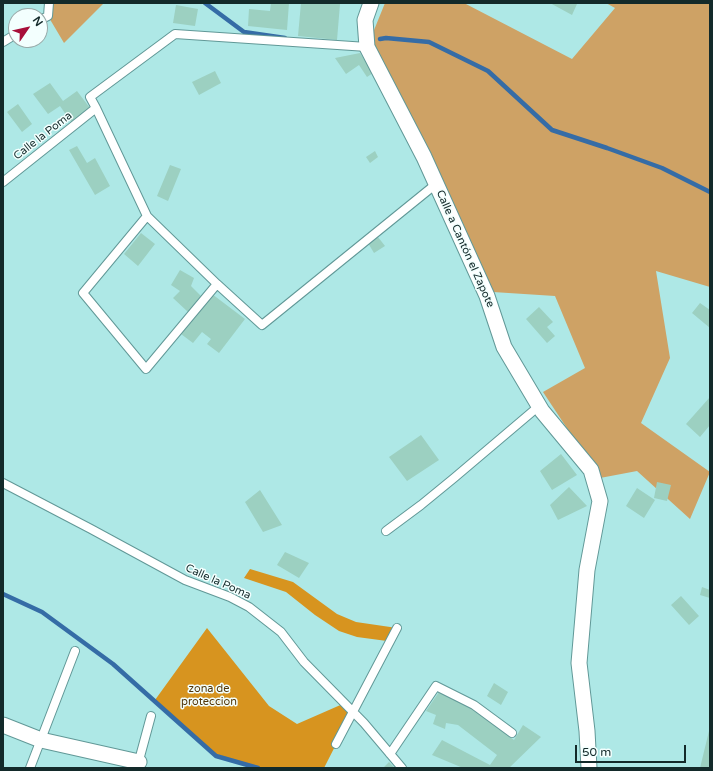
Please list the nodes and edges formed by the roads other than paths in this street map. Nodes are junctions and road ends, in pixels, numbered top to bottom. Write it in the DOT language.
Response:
graph roads {
  1 [pos="49,3"];
  2 [pos="371,3"];
  3 [pos="48,16"];
  4 [pos="367,47"];
  5 [pos="96,108"];
  6 [pos="3,182"];
  7 [pos="436,184"];
  8 [pos="147,216"];
  9 [pos="217,284"];
  10 [pos="539,406"];
  11 [pos="3,483"];
  12 [pos="386,531"];
  13 [pos="397,628"];
  14 [pos="75,650"];
  15 [pos="353,711"];
  16 [pos="152,716"];
  17 [pos="3,725"];
  18 [pos="512,733"];
  19 [pos="41,740"];
  20 [pos="336,744"];
  21 [pos="390,754"];
  22 [pos="138,765"];
  23 [pos="30,768"];
  24 [pos="402,768"];
  25 [pos="589,768"];
  1 -- 3 [label="lane"];
  2 -- 4 [label="street, Calle a Cantón el Zapote"];
  4 -- 5 [label="lane"];
  4 -- 7 [label="street, Calle a Cantón el Zapote"];
  5 -- 6 [label="lane, Calle la Poma"];
  5 -- 8 [label="lane"];
  7 -- 9 [label="lane"];
  7 -- 10 [label="street, Calle a Cantón el Zapote"];
  8 -- 9 [label="lane"];
  8 -- 9 [label="lane"];
  10 -- 12 [label="lane"];
  10 -- 25 [label="street, Calle a Cantón el Zapote"];
  11 -- 15 [label="lane, Calle la Poma"];
  13 -- 15 [label="lane"];
  14 -- 19 [label="lane"];
  15 -- 20 [label="lane"];
  15 -- 21 [label="lane, Calle la Poma"];
  16 -- 22 [label="lane"];
  17 -- 19 [label="street"];
  18 -- 21 [label="lane"];
  19 -- 22 [label="street"];
  19 -- 23 [label="lane"];
  21 -- 24 [label="lane, Calle la Poma"];
}
